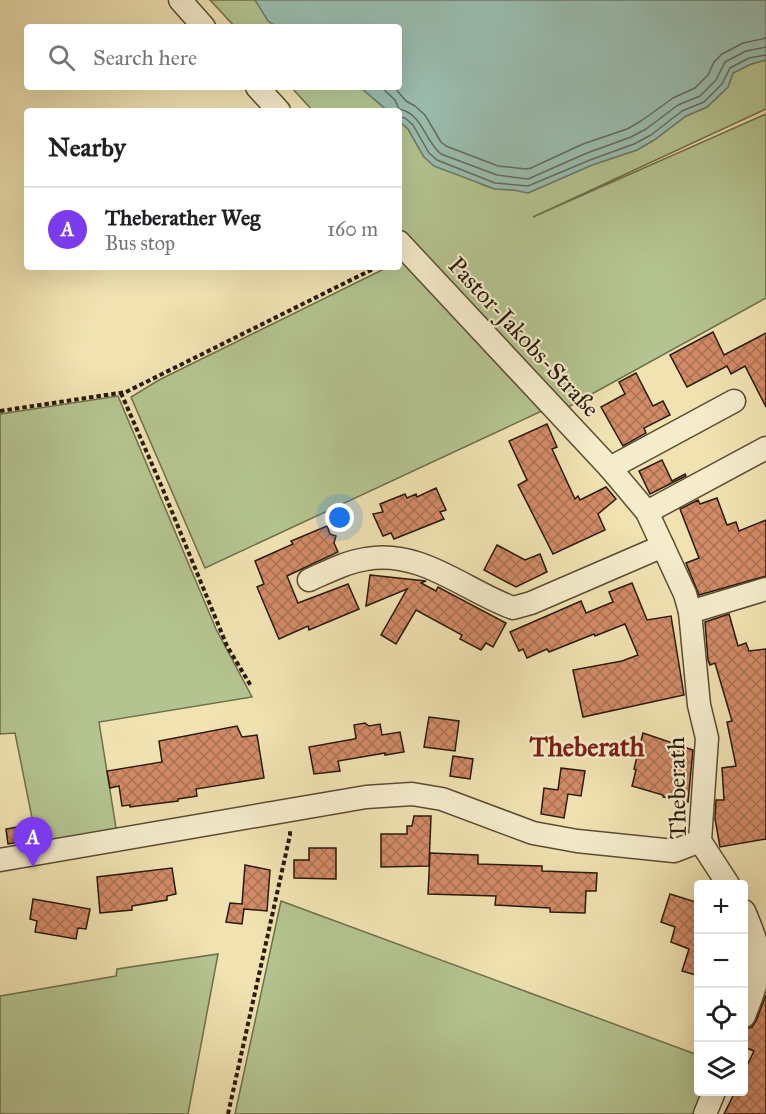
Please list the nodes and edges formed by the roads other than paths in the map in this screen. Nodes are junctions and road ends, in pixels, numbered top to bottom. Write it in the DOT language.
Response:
graph roads {
  1 [pos="180,0"];
  2 [pos="201,24"];
  3 [pos="260,90"];
  4 [pos="276,108"];
  5 [pos="402,245"];
  6 [pos="734,401"];
  7 [pos="766,448"];
  8 [pos="610,468"];
  9 [pos="647,512"];
  10 [pos="663,546"];
  11 [pos="309,580"];
  12 [pos="766,589"];
  13 [pos="690,612"];
  14 [pos="700,841"];
  15 [pos="0,860"];
  16 [pos="725,880"];
  17 [pos="748,921"];
  18 [pos="748,1006"];
  19 [pos="712,1096"];
  20 [pos="705,1114"];
  1 -- 2 [label="street"];
  3 -- 4 [label="street"];
  5 -- 8 [label="street, Pastor-Jakobs-Straße"];
  6 -- 8 [label="street"];
  7 -- 9 [label="street"];
  8 -- 9 [label="street, Pastor-Jakobs-Straße"];
  9 -- 10 [label="street, Pastor-Jakobs-Straße"];
  10 -- 11 [label="street"];
  10 -- 13 [label="street, Pastor-Jakobs-Straße"];
  12 -- 13 [label="street"];
  13 -- 14 [label="street, Theberath"];
  14 -- 15 [label="street"];
  14 -- 16 [label="street, Theberath"];
  17 -- 18 [label="street"];
  19 -- 20 [label="street"];
}
